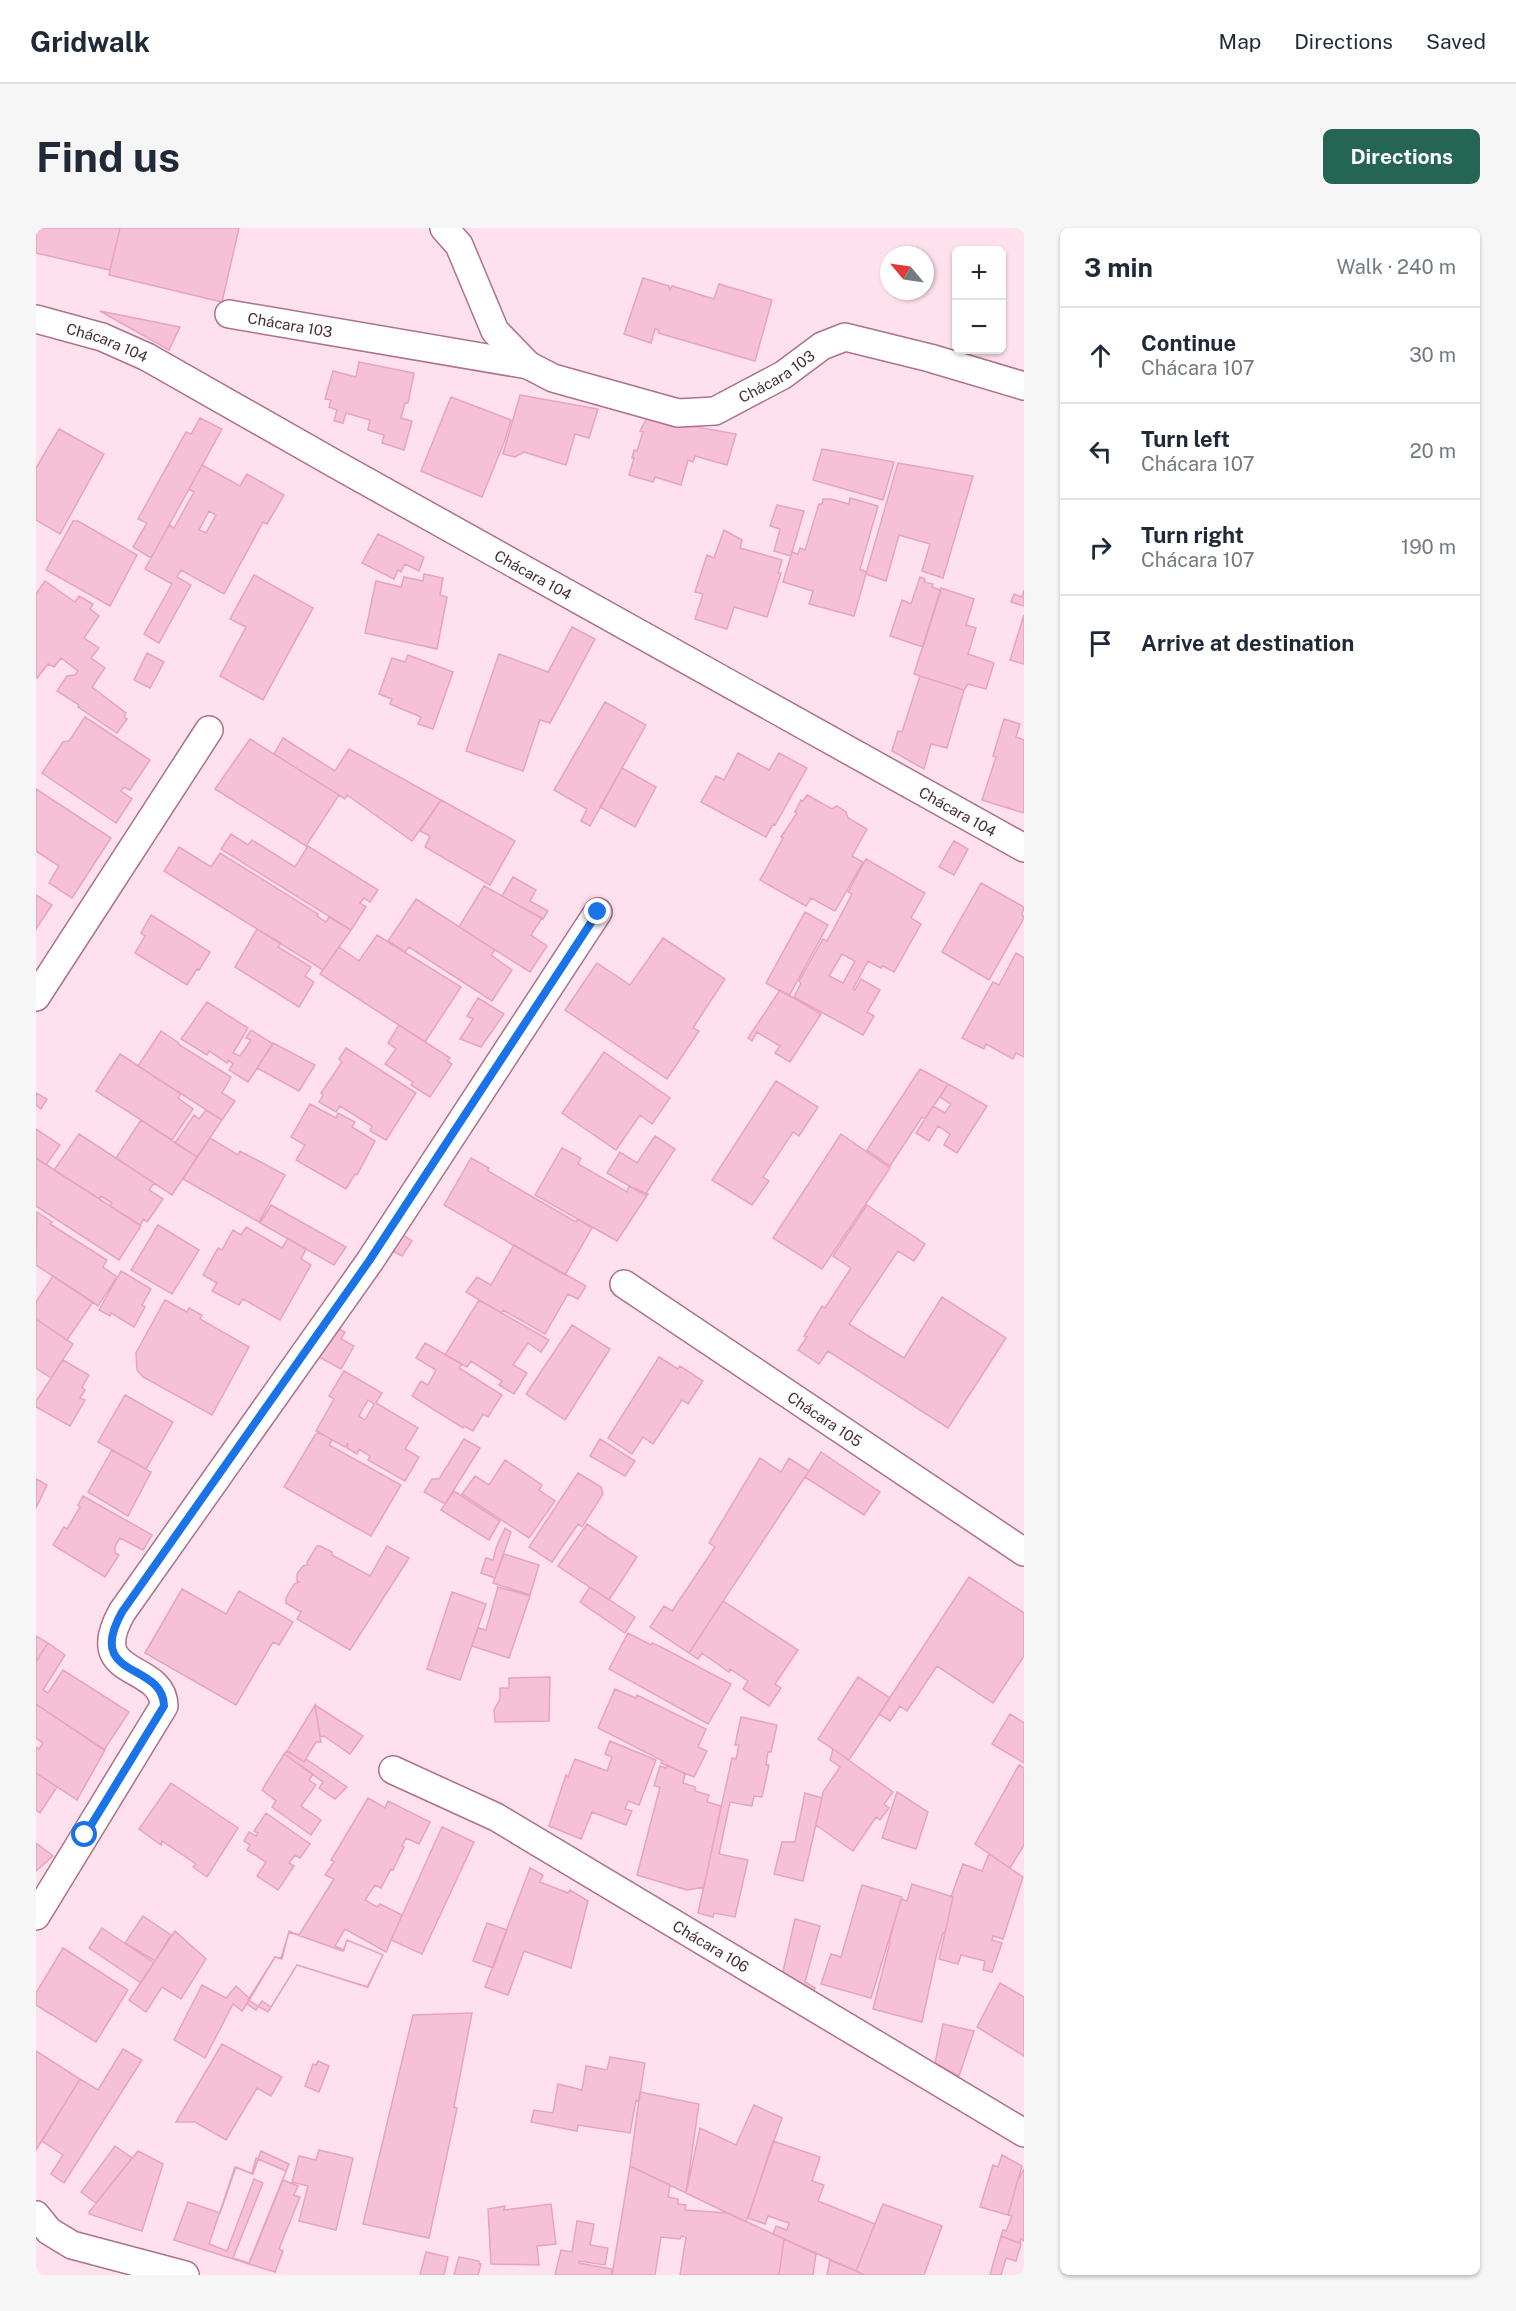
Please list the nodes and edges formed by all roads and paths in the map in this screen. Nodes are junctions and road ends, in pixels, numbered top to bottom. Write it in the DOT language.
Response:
graph roads {
  1 [pos="444,228"];
  2 [pos="229,314"];
  3 [pos="36,319"];
  4 [pos="528,365"];
  5 [pos="1024,386"];
  6 [pos="209,730"];
  7 [pos="1024,848"];
  8 [pos="598,912"];
  9 [pos="36,997"];
  10 [pos="624,1284"];
  11 [pos="1024,1552"];
  12 [pos="393,1770"];
  13 [pos="36,1916"];
  14 [pos="1024,2133"];
  15 [pos="36,2215"];
  16 [pos="185,2275"];
  1 -- 4 [label="street, Chácara 103"];
  2 -- 4 [label="street, Chácara 103"];
  3 -- 7 [label="street, Chácara 104"];
  4 -- 5 [label="street, Chácara 103"];
  6 -- 9 [label="street"];
  8 -- 13 [label="street"];
  10 -- 11 [label="street, Chácara 105"];
  12 -- 14 [label="street, Chácara 106"];
  15 -- 16 [label="street"];
}
